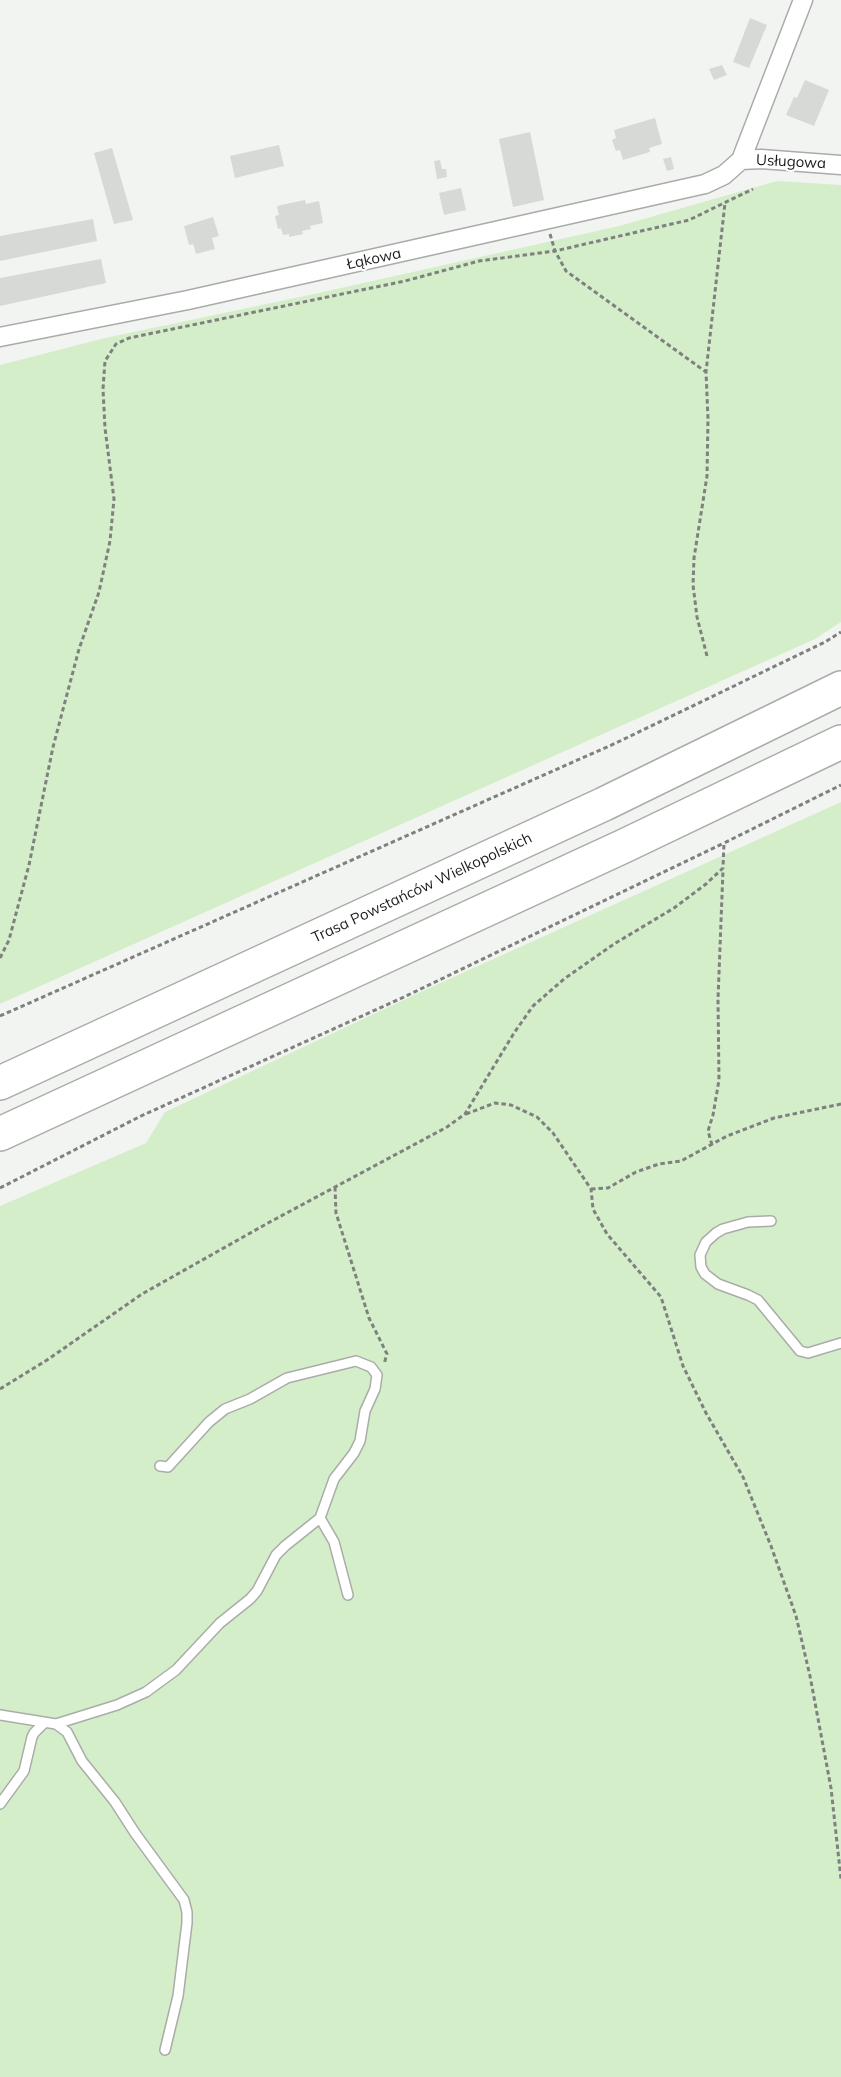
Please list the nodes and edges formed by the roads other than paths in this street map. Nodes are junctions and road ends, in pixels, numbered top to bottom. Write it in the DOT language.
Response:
graph roads {
  1 [pos="803,0"];
  2 [pos="741,160"];
  3 [pos="841,165"];
  4 [pos="0,337"];
  5 [pos="841,688"];
  6 [pos="841,742"];
  7 [pos="0,1083"];
  8 [pos="0,1134"];
  9 [pos="771,1221"];
  10 [pos="841,1343"];
  11 [pos="160,1466"];
  12 [pos="320,1518"];
  13 [pos="348,1595"];
  14 [pos="0,1715"];
  15 [pos="44,1723"];
  16 [pos="56,1724"];
  17 [pos="0,1804"];
  18 [pos="165,2050"];
  1 -- 2 [label="street"];
  2 -- 3 [label="street, Usługowa"];
  2 -- 4 [label="street, Łąkowa"];
  5 -- 7 [label="highway, Trasa Powstańców Wielkopolskich"];
  6 -- 8 [label="highway"];
  9 -- 10 [label="lane"];
  11 -- 12 [label="lane"];
  12 -- 13 [label="lane"];
  12 -- 16 [label="lane"];
  14 -- 15 [label="lane"];
  15 -- 16 [label="lane"];
  15 -- 17 [label="lane"];
  16 -- 18 [label="lane"];
}
